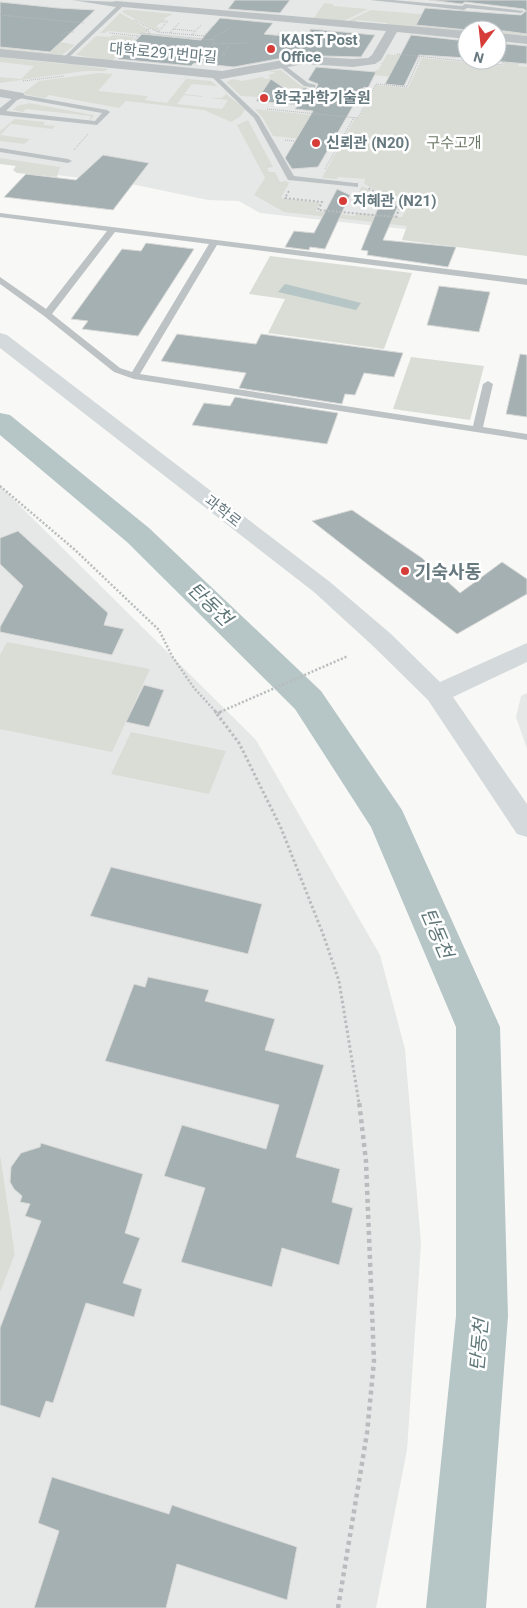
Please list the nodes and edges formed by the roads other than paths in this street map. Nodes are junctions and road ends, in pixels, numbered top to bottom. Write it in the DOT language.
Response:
graph roads {
  1 [pos="75,0"];
  2 [pos="373,0"];
  3 [pos="113,2"];
  4 [pos="521,10"];
  5 [pos="394,28"];
  6 [pos="457,34"];
  7 [pos="507,39"];
  8 [pos="527,40"];
  9 [pos="0,53"];
  10 [pos="64,60"];
  11 [pos="281,65"];
  12 [pos="213,75"];
  13 [pos="312,90"];
  14 [pos="0,93"];
  15 [pos="18,96"];
  16 [pos="0,112"];
  17 [pos="0,150"];
  18 [pos="68,161"];
  19 [pos="355,184"];
  20 [pos="0,216"];
  21 [pos="112,230"];
  22 [pos="214,243"];
  23 [pos="0,280"];
  24 [pos="527,282"];
  25 [pos="47,314"];
  26 [pos="0,339"];
  27 [pos="134,376"];
  28 [pos="488,384"];
  29 [pos="477,429"];
  30 [pos="527,437"];
  31 [pos="527,652"];
  32 [pos="437,694"];
  33 [pos="527,826"];
  1 -- 3 [label="lane"];
  2 -- 4 [label="lane"];
  3 -- 5 [label="street"];
  3 -- 10 [label="lane"];
  5 -- 6 [label="street"];
  5 -- 11 [label="street, 대학로291번마길"];
  7 -- 8 [label="street"];
  9 -- 10 [label="street, 대학로291번마길"];
  10 -- 12 [label="street, 대학로291번마길"];
  11 -- 12 [label="street, 대학로291번마길"];
  11 -- 13 [label="lane"];
  12 -- 19 [label="lane"];
  14 -- 15 [label="street"];
  15 -- 16 [label="lane"];
  15 -- 16 [label="lane"];
  17 -- 18 [label="lane"];
  20 -- 21 [label="lane"];
  21 -- 22 [label="lane"];
  21 -- 25 [label="lane"];
  22 -- 24 [label="lane"];
  22 -- 27 [label="lane"];
  23 -- 25 [label="lane"];
  25 -- 27 [label="lane"];
  26 -- 32 [label="main road, 과학로"];
  27 -- 29 [label="lane"];
  28 -- 29 [label="lane"];
  29 -- 30 [label="lane"];
  31 -- 32 [label="main road"];
  32 -- 33 [label="main road, 과학로"];
}
